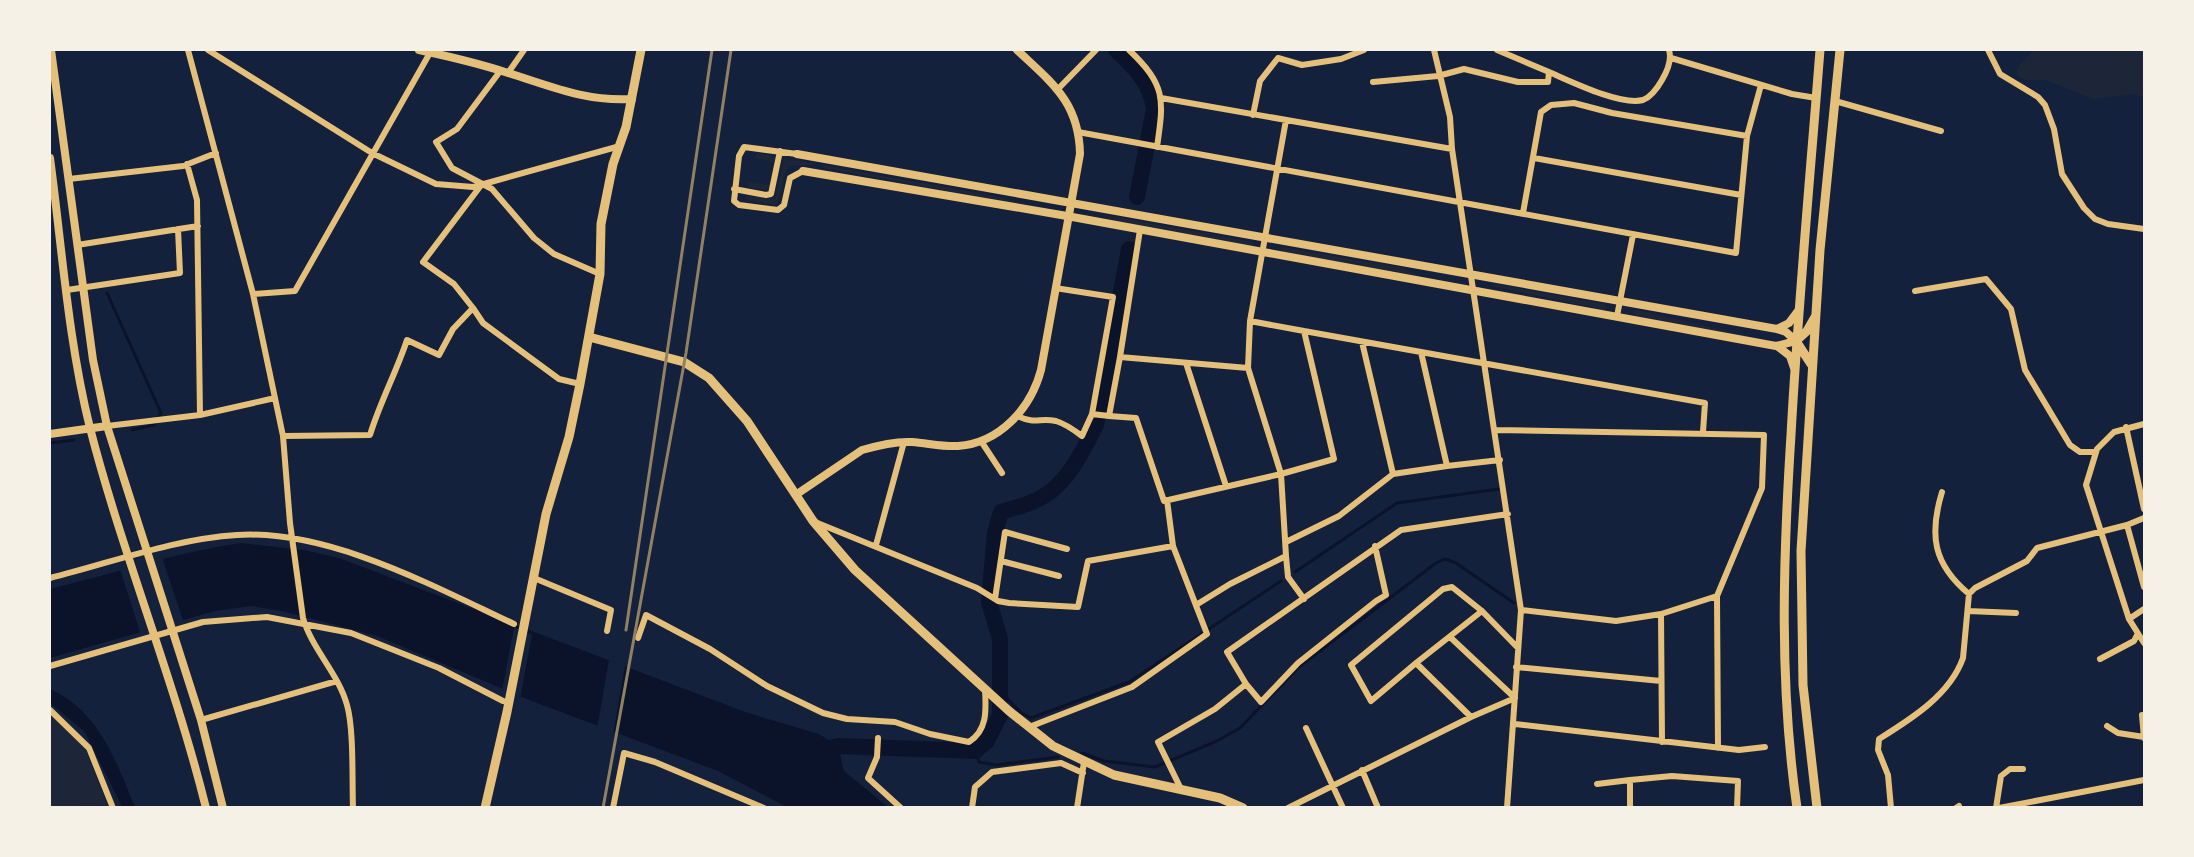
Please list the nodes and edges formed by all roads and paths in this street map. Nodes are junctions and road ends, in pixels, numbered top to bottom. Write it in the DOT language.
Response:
graph roads {
  1 [pos="51,50"];
  2 [pos="188,50"];
  3 [pos="207,50"];
  4 [pos="418,50"];
  5 [pos="525,50"];
  6 [pos="641,50"];
  7 [pos="1017,50"];
  8 [pos="1096,50"];
  9 [pos="1130,50"];
  10 [pos="1364,50"];
  11 [pos="1434,50"];
  12 [pos="1497,50"];
  13 [pos="1669,50"];
  14 [pos="1820,50"];
  15 [pos="1840,50"];
  16 [pos="1988,50"];
  17 [pos="431,51"];
  18 [pos="1671,58"];
  19 [pos="505,72"];
  20 [pos="1549,72"];
  21 [pos="1438,76"];
  22 [pos="1373,82"];
  23 [pos="1761,85"];
  24 [pos="1058,89"];
  25 [pos="1161,98"];
  26 [pos="1816,98"];
  27 [pos="632,99"];
  28 [pos="1835,101"];
  29 [pos="1253,114"];
  30 [pos="1286,120"];
  31 [pos="1941,131"];
  32 [pos="1078,132"];
  33 [pos="1747,136"];
  34 [pos="620,146"];
  35 [pos="1154,147"];
  36 [pos="1452,149"];
  37 [pos="780,151"];
  38 [pos="216,153"];
  39 [pos="372,153"];
  40 [pos="797,154"];
  41 [pos="50,158"];
  42 [pos="1534,158"];
  43 [pos="187,164"];
  44 [pos="1276,170"];
  45 [pos="803,171"];
  46 [pos="69,179"];
  47 [pos="482,184"];
  48 [pos="734,189"];
  49 [pos="1741,195"];
  50 [pos="1070,202"];
  51 [pos="1461,203"];
  52 [pos="1523,213"];
  53 [pos="1067,216"];
  54 [pos="198,225"];
  55 [pos="178,229"];
  56 [pos="2145,229"];
  57 [pos="1140,230"];
  58 [pos="1633,235"];
  59 [pos="1263,238"];
  60 [pos="77,245"];
  61 [pos="1261,253"];
  62 [pos="600,274"];
  63 [pos="1471,276"];
  64 [pos="1055,288"];
  65 [pos="83,289"];
  66 [pos="67,290"];
  67 [pos="1915,291"];
  68 [pos="1474,292"];
  69 [pos="253,294"];
  70 [pos="1621,302"];
  71 [pos="473,308"];
  72 [pos="1799,309"];
  73 [pos="1817,310"];
  74 [pos="1617,316"];
  75 [pos="1250,321"];
  76 [pos="1777,329"];
  77 [pos="1304,331"];
  78 [pos="589,337"];
  79 [pos="1796,341"];
  80 [pos="1362,342"];
  81 [pos="1776,346"];
  82 [pos="1421,352"];
  83 [pos="1120,357"];
  84 [pos="1186,363"];
  85 [pos="1485,364"];
  86 [pos="1248,369"];
  87 [pos="1794,373"];
  88 [pos="1812,374"];
  89 [pos="580,384"];
  90 [pos="275,398"];
  91 [pos="1093,414"];
  92 [pos="200,415"];
  93 [pos="1017,416"];
  94 [pos="1106,416"];
  95 [pos="2145,424"];
  96 [pos="107,426"];
  97 [pos="90,427"];
  98 [pos="2126,427"];
  99 [pos="1496,430"];
  100 [pos="1703,432"];
  101 [pos="50,434"];
  102 [pos="283,436"];
  103 [pos="981,441"];
  104 [pos="904,442"];
  105 [pos="2096,453"];
  106 [pos="1500,460"];
  107 [pos="1447,466"];
  108 [pos="1002,473"];
  109 [pos="1281,474"];
  110 [pos="1393,474"];
  111 [pos="1226,486"];
  112 [pos="1942,492"];
  113 [pos="796,494"];
  114 [pos="1167,500"];
  115 [pos="2145,509"];
  116 [pos="1508,514"];
  117 [pos="2145,518"];
  118 [pos="813,521"];
  119 [pos="2127,525"];
  120 [pos="2098,531"];
  121 [pos="295,542"];
  122 [pos="1286,542"];
  123 [pos="876,545"];
  124 [pos="1173,546"];
  125 [pos="1375,546"];
  126 [pos="1067,549"];
  127 [pos="147,554"];
  128 [pos="1286,556"];
  129 [pos="131,559"];
  130 [pos="1001,561"];
  131 [pos="1059,576"];
  132 [pos="50,578"];
  133 [pos="534,578"];
  134 [pos="2145,586"];
  135 [pos="1969,594"];
  136 [pos="1717,596"];
  137 [pos="995,599"];
  138 [pos="1304,599"];
  139 [pos="1196,605"];
  140 [pos="2145,609"];
  141 [pos="1521,610"];
  142 [pos="1482,611"];
  143 [pos="1968,611"];
  144 [pos="2016,613"];
  145 [pos="1661,614"];
  146 [pos="2128,619"];
  147 [pos="514,624"];
  148 [pos="305,626"];
  149 [pos="171,629"];
  150 [pos="607,631"];
  151 [pos="155,634"];
  152 [pos="2138,635"];
  153 [pos="1450,637"];
  154 [pos="638,638"];
  155 [pos="2145,643"];
  156 [pos="1517,647"];
  157 [pos="2100,659"];
  158 [pos="1416,663"];
  159 [pos="50,666"];
  160 [pos="1515,667"];
  161 [pos="337,681"];
  162 [pos="1661,681"];
  163 [pos="1246,684"];
  164 [pos="987,690"];
  165 [pos="1515,698"];
  166 [pos="503,701"];
  167 [pos="50,710"];
  168 [pos="2142,715"];
  169 [pos="1471,717"];
  170 [pos="201,720"];
  171 [pos="1515,724"];
  172 [pos="2107,726"];
  173 [pos="1028,728"];
  174 [pos="1306,728"];
  175 [pos="878,738"];
  176 [pos="2144,738"];
  177 [pos="1662,742"];
  178 [pos="1765,747"];
  179 [pos="1718,748"];
  180 [pos="1084,762"];
  181 [pos="2023,769"];
  182 [pos="1362,770"];
  183 [pos="1083,773"];
  184 [pos="1630,780"];
  185 [pos="2145,780"];
  186 [pos="1597,784"];
  187 [pos="1332,786"];
  188 [pos="1181,789"];
  189 [pos="755,806"];
  190 [pos="113,807"];
  191 [pos="206,807"];
  192 [pos="223,807"];
  193 [pos="353,807"];
  194 [pos="484,807"];
  195 [pos="613,807"];
  196 [pos="764,807"];
  197 [pos="901,807"];
  198 [pos="972,807"];
  199 [pos="1077,807"];
  200 [pos="1243,807"];
  201 [pos="1288,807"];
  202 [pos="1343,807"];
  203 [pos="1378,807"];
  204 [pos="1507,807"];
  205 [pos="1630,807"];
  206 [pos="1737,807"];
  207 [pos="1797,807"];
  208 [pos="1817,807"];
  209 [pos="1891,807"];
  210 [pos="1997,807"];
  1 -- 46 [label="street"];
  2 -- 38 [label="street"];
  3 -- 39 [label="street"];
  4 -- 17 [label="street"];
  5 -- 19 [label="street"];
  6 -- 27 [label="main road"];
  7 -- 24 [label="street"];
  8 -- 24 [label="street"];
  9 -- 25 [label="street"];
  10 -- 29 [label="street"];
  11 -- 21 [label="street"];
  12 -- 20 [label="street"];
  13 -- 18 [label="street"];
  14 -- 26 [label="main road"];
  15 -- 28 [label="main road"];
  16 -- 56 [label="street"];
  17 -- 19 [label="street"];
  17 -- 39 [label="street"];
  18 -- 20 [label="street"];
  18 -- 23 [label="street"];
  19 -- 27 [label="street"];
  19 -- 47 [label="street"];
  20 -- 21 [label="street"];
  21 -- 22 [label="street"];
  21 -- 36 [label="street"];
  23 -- 26 [label="street"];
  23 -- 33 [label="street"];
  24 -- 32 [label="street"];
  25 -- 29 [label="street"];
  25 -- 35 [label="street"];
  26 -- 72 [label="main road"];
  27 -- 34 [label="main road"];
  28 -- 31 [label="street"];
  28 -- 73 [label="main road"];
  29 -- 30 [label="street"];
  30 -- 36 [label="street"];
  30 -- 44 [label="street"];
  32 -- 35 [label="street"];
  32 -- 50 [label="street"];
  33 -- 42 [label="street"];
  33 -- 49 [label="street"];
  34 -- 47 [label="street"];
  34 -- 62 [label="main road"];
  35 -- 44 [label="street"];
  36 -- 51 [label="street"];
  37 -- 40 [label="street"];
  37 -- 48 [label="street"];
  37 -- 48 [label="street"];
  38 -- 43 [label="street"];
  38 -- 69 [label="street"];
  39 -- 47 [label="street"];
  39 -- 69 [label="street"];
  40 -- 50 [label="street"];
  41 -- 66 [label="street"];
  42 -- 49 [label="street"];
  42 -- 52 [label="street"];
  43 -- 46 [label="street"];
  43 -- 54 [label="street"];
  44 -- 51 [label="street"];
  44 -- 59 [label="street"];
  45 -- 48 [label="street"];
  45 -- 53 [label="street"];
  46 -- 60 [label="street"];
  47 -- 62 [label="street"];
  47 -- 71 [label="street"];
  49 -- 58 [label="street"];
  50 -- 53 [label="street"];
  50 -- 59 [label="street"];
  51 -- 52 [label="street"];
  51 -- 63 [label="street"];
  52 -- 58 [label="street"];
  53 -- 57 [label="street"];
  53 -- 64 [label="street"];
  54 -- 55 [label="street"];
  54 -- 92 [label="street"];
  55 -- 60 [label="street"];
  55 -- 65 [label="street"];
  57 -- 61 [label="street"];
  57 -- 83 [label="street"];
  58 -- 70 [label="street"];
  59 -- 61 [label="street"];
  59 -- 63 [label="street"];
  60 -- 65 [label="street"];
  61 -- 68 [label="street"];
  61 -- 75 [label="street"];
  62 -- 78 [label="main road"];
  63 -- 68 [label="street"];
  63 -- 70 [label="street"];
  64 -- 91 [label="street"];
  64 -- 93 [label="street"];
  65 -- 66 [label="street"];
  65 -- 96 [label="street"];
  66 -- 97 [label="street"];
  67 -- 105 [label="street"];
  68 -- 74 [label="street"];
  68 -- 85 [label="street"];
  69 -- 90 [label="street"];
  70 -- 74 [label="street"];
  70 -- 76 [label="street"];
  71 -- 89 [label="street"];
  71 -- 102 [label="street"];
  72 -- 76 [label="street"];
  72 -- 79 [label="main road"];
  73 -- 79 [label="main road"];
  73 -- 88 [label="main road"];
  74 -- 81 [label="street"];
  75 -- 77 [label="street"];
  75 -- 86 [label="street"];
  76 -- 79 [label="street"];
  77 -- 80 [label="street"];
  77 -- 109 [label="street"];
  78 -- 89 [label="main road"];
  78 -- 113 [label="main road"];
  79 -- 81 [label="street"];
  79 -- 87 [label="main road"];
  79 -- 88 [label="main road"];
  80 -- 82 [label="street"];
  80 -- 110 [label="street"];
  81 -- 87 [label="street"];
  82 -- 85 [label="street"];
  82 -- 107 [label="street"];
  83 -- 84 [label="street"];
  83 -- 94 [label="street"];
  84 -- 86 [label="street"];
  84 -- 111 [label="street"];
  85 -- 99 [label="street"];
  85 -- 100 [label="street"];
  86 -- 109 [label="street"];
  87 -- 207 [label="main road"];
  88 -- 208 [label="main road"];
  89 -- 133 [label="main road"];
  90 -- 92 [label="street"];
  90 -- 102 [label="street"];
  91 -- 93 [label="street"];
  91 -- 94 [label="street"];
  92 -- 96 [label="street"];
  93 -- 103 [label="street"];
  94 -- 114 [label="street"];
  95 -- 98 [label="street"];
  96 -- 97 [label="street"];
  96 -- 127 [label="street"];
  97 -- 101 [label="street"];
  97 -- 129 [label="street"];
  98 -- 105 [label="street"];
  98 -- 115 [label="street"];
  99 -- 100 [label="street"];
  99 -- 106 [label="street"];
  100 -- 136 [label="street"];
  102 -- 121 [label="street"];
  103 -- 104 [label="street"];
  103 -- 108 [label="street"];
  104 -- 113 [label="street"];
  104 -- 123 [label="street"];
  105 -- 120 [label="street"];
  106 -- 107 [label="street"];
  106 -- 116 [label="street"];
  107 -- 110 [label="street"];
  109 -- 111 [label="street"];
  109 -- 122 [label="street"];
  110 -- 122 [label="street"];
  111 -- 114 [label="street"];
  112 -- 135 [label="street"];
  113 -- 118 [label="main road"];
  114 -- 124 [label="street"];
  116 -- 125 [label="street"];
  116 -- 141 [label="street"];
  117 -- 119 [label="street"];
  118 -- 123 [label="street"];
  118 -- 164 [label="main road"];
  119 -- 120 [label="street"];
  119 -- 134 [label="street"];
  120 -- 135 [label="street"];
  120 -- 146 [label="street"];
  121 -- 127 [label="street"];
  121 -- 147 [label="street"];
  121 -- 148 [label="street"];
  122 -- 128 [label="street"];
  123 -- 137 [label="street"];
  124 -- 137 [label="street"];
  124 -- 139 [label="street"];
  125 -- 138 [label="street"];
  125 -- 163 [label="street"];
  126 -- 130 [label="street"];
  127 -- 129 [label="street"];
  127 -- 149 [label="street"];
  128 -- 138 [label="street"];
  128 -- 139 [label="street"];
  129 -- 132 [label="street"];
  129 -- 151 [label="street"];
  130 -- 131 [label="street"];
  130 -- 137 [label="street"];
  133 -- 150 [label="street"];
  133 -- 194 [label="main road"];
  135 -- 143 [label="street"];
  136 -- 145 [label="street"];
  136 -- 179 [label="street"];
  138 -- 163 [label="street"];
  139 -- 173 [label="street"];
  140 -- 146 [label="street"];
  141 -- 145 [label="street"];
  141 -- 156 [label="street"];
  142 -- 153 [label="street"];
  142 -- 156 [label="street"];
  142 -- 158 [label="street"];
  143 -- 144 [label="street"];
  143 -- 209 [label="street"];
  145 -- 162 [label="street"];
  146 -- 152 [label="street"];
  148 -- 149 [label="street"];
  148 -- 161 [label="street"];
  148 -- 166 [label="street"];
  149 -- 151 [label="street"];
  149 -- 170 [label="street"];
  151 -- 159 [label="street"];
  151 -- 191 [label="street"];
  152 -- 155 [label="street"];
  152 -- 157 [label="street"];
  153 -- 158 [label="street"];
  153 -- 165 [label="street"];
  154 -- 164 [label="street"];
  156 -- 160 [label="street"];
  158 -- 169 [label="street"];
  160 -- 162 [label="street"];
  160 -- 165 [label="street"];
  161 -- 170 [label="street"];
  161 -- 193 [label="street"];
  162 -- 177 [label="street"];
  163 -- 188 [label="street"];
  164 -- 173 [label="main road"];
  165 -- 169 [label="street"];
  165 -- 171 [label="street"];
  167 -- 190 [label="street"];
  168 -- 176 [label="street"];
  169 -- 182 [label="street"];
  170 -- 192 [label="street"];
  171 -- 177 [label="street"];
  171 -- 204 [label="street"];
  172 -- 176 [label="street"];
  173 -- 180 [label="main road"];
  174 -- 187 [label="street"];
  175 -- 197 [label="street"];
  177 -- 179 [label="street"];
  178 -- 179 [label="street"];
  180 -- 183 [label="street"];
  180 -- 188 [label="main road"];
  181 -- 210 [label="street"];
  182 -- 187 [label="street"];
  182 -- 203 [label="street"];
  183 -- 198 [label="street"];
  183 -- 199 [label="street"];
  184 -- 186 [label="street"];
  184 -- 205 [label="street"];
  184 -- 206 [label="street"];
  185 -- 210 [label="street"];
  187 -- 201 [label="street"];
  187 -- 202 [label="street"];
  188 -- 200 [label="main road"];
  189 -- 195 [label="street"];
  189 -- 196 [label="street"];
}
